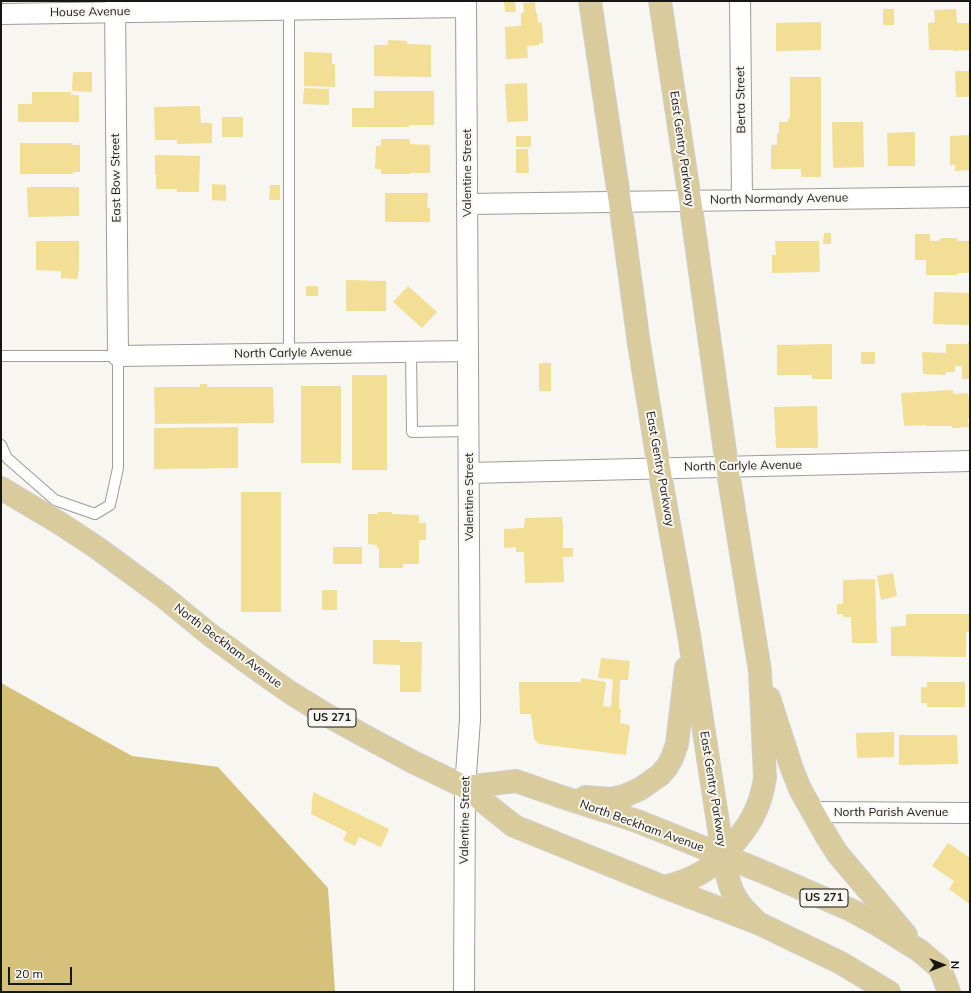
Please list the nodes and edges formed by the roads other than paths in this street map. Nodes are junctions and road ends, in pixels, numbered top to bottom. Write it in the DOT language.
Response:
graph roads {
  1 [pos="590,1"];
  2 [pos="660,1"];
  3 [pos="740,1"];
  4 [pos="466,4"];
  5 [pos="288,5"];
  6 [pos="115,6"];
  7 [pos="1,14"];
  8 [pos="970,197"];
  9 [pos="690,200"];
  10 [pos="742,200"];
  11 [pos="620,202"];
  12 [pos="467,204"];
  13 [pos="468,351"];
  14 [pos="411,352"];
  15 [pos="288,353"];
  16 [pos="1,356"];
  17 [pos="118,356"];
  18 [pos="468,431"];
  19 [pos="1,445"];
  20 [pos="970,461"];
  21 [pos="727,466"];
  22 [pos="659,468"];
  23 [pos="469,473"];
  24 [pos="1,488"];
  25 [pos="689,635"];
  26 [pos="760,671"];
  27 [pos="465,787"];
  28 [pos="559,796"];
  29 [pos="812,812"];
  30 [pos="970,812"];
  31 [pos="723,855"];
  32 [pos="664,887"];
  33 [pos="758,923"];
  34 [pos="920,951"];
  35 [pos="464,992"];
  36 [pos="888,992"];
  37 [pos="949,992"];
  1 -- 11 [label="main road, East Gentry Parkway"];
  2 -- 9 [label="main road, East Gentry Parkway"];
  3 -- 10 [label="street, Berta Street"];
  4 -- 5 [label="street, House Avenue"];
  4 -- 12 [label="street, Valentine Street"];
  5 -- 6 [label="street, House Avenue"];
  5 -- 15 [label="lane"];
  6 -- 7 [label="street, House Avenue"];
  6 -- 17 [label="street, East Bow Street"];
  8 -- 10 [label="street, North Normandy Avenue"];
  9 -- 10 [label="street, North Normandy Avenue"];
  9 -- 11 [label="street, North Normandy Avenue"];
  9 -- 21 [label="main road, East Gentry Parkway"];
  11 -- 12 [label="street, North Normandy Avenue"];
  11 -- 22 [label="main road, East Gentry Parkway"];
  12 -- 13 [label="street, Valentine Street"];
  13 -- 14 [label="street, North Carlyle Avenue"];
  13 -- 18 [label="street, Valentine Street"];
  14 -- 15 [label="street, North Carlyle Avenue"];
  14 -- 18 [label="lane"];
  15 -- 17 [label="street, North Carlyle Avenue"];
  16 -- 17 [label="lane"];
  17 -- 19 [label="lane"];
  18 -- 23 [label="street, Valentine Street"];
  20 -- 21 [label="street, North Carlyle Avenue"];
  21 -- 22 [label="street, North Carlyle Avenue"];
  21 -- 26 [label="main road, East Gentry Parkway"];
  22 -- 23 [label="street, North Carlyle Avenue"];
  22 -- 25 [label="main road, East Gentry Parkway"];
  23 -- 27 [label="street, Valentine Street"];
  24 -- 27 [label="main road, North Beckham Avenue / US 271"];
  25 -- 28 [label="main road"];
  25 -- 31 [label="main road, East Gentry Parkway"];
  26 -- 29 [label="main road"];
  26 -- 31 [label="main road, East Gentry Parkway"];
  27 -- 28 [label="main road, North Beckham Avenue / US 271"];
  27 -- 32 [label="main road, North Beckham Avenue / US 271"];
  27 -- 35 [label="street, Valentine Street"];
  28 -- 31 [label="main road, North Beckham Avenue / US 271"];
  29 -- 30 [label="street, North Parish Avenue"];
  29 -- 34 [label="main road"];
  31 -- 32 [label="main road"];
  31 -- 33 [label="main road"];
  31 -- 34 [label="main road, North Beckham Avenue / US 271"];
  32 -- 33 [label="main road, North Beckham Avenue / US 271"];
  33 -- 36 [label="main road, US 271"];
  34 -- 37 [label="main road, US 271"];
}
